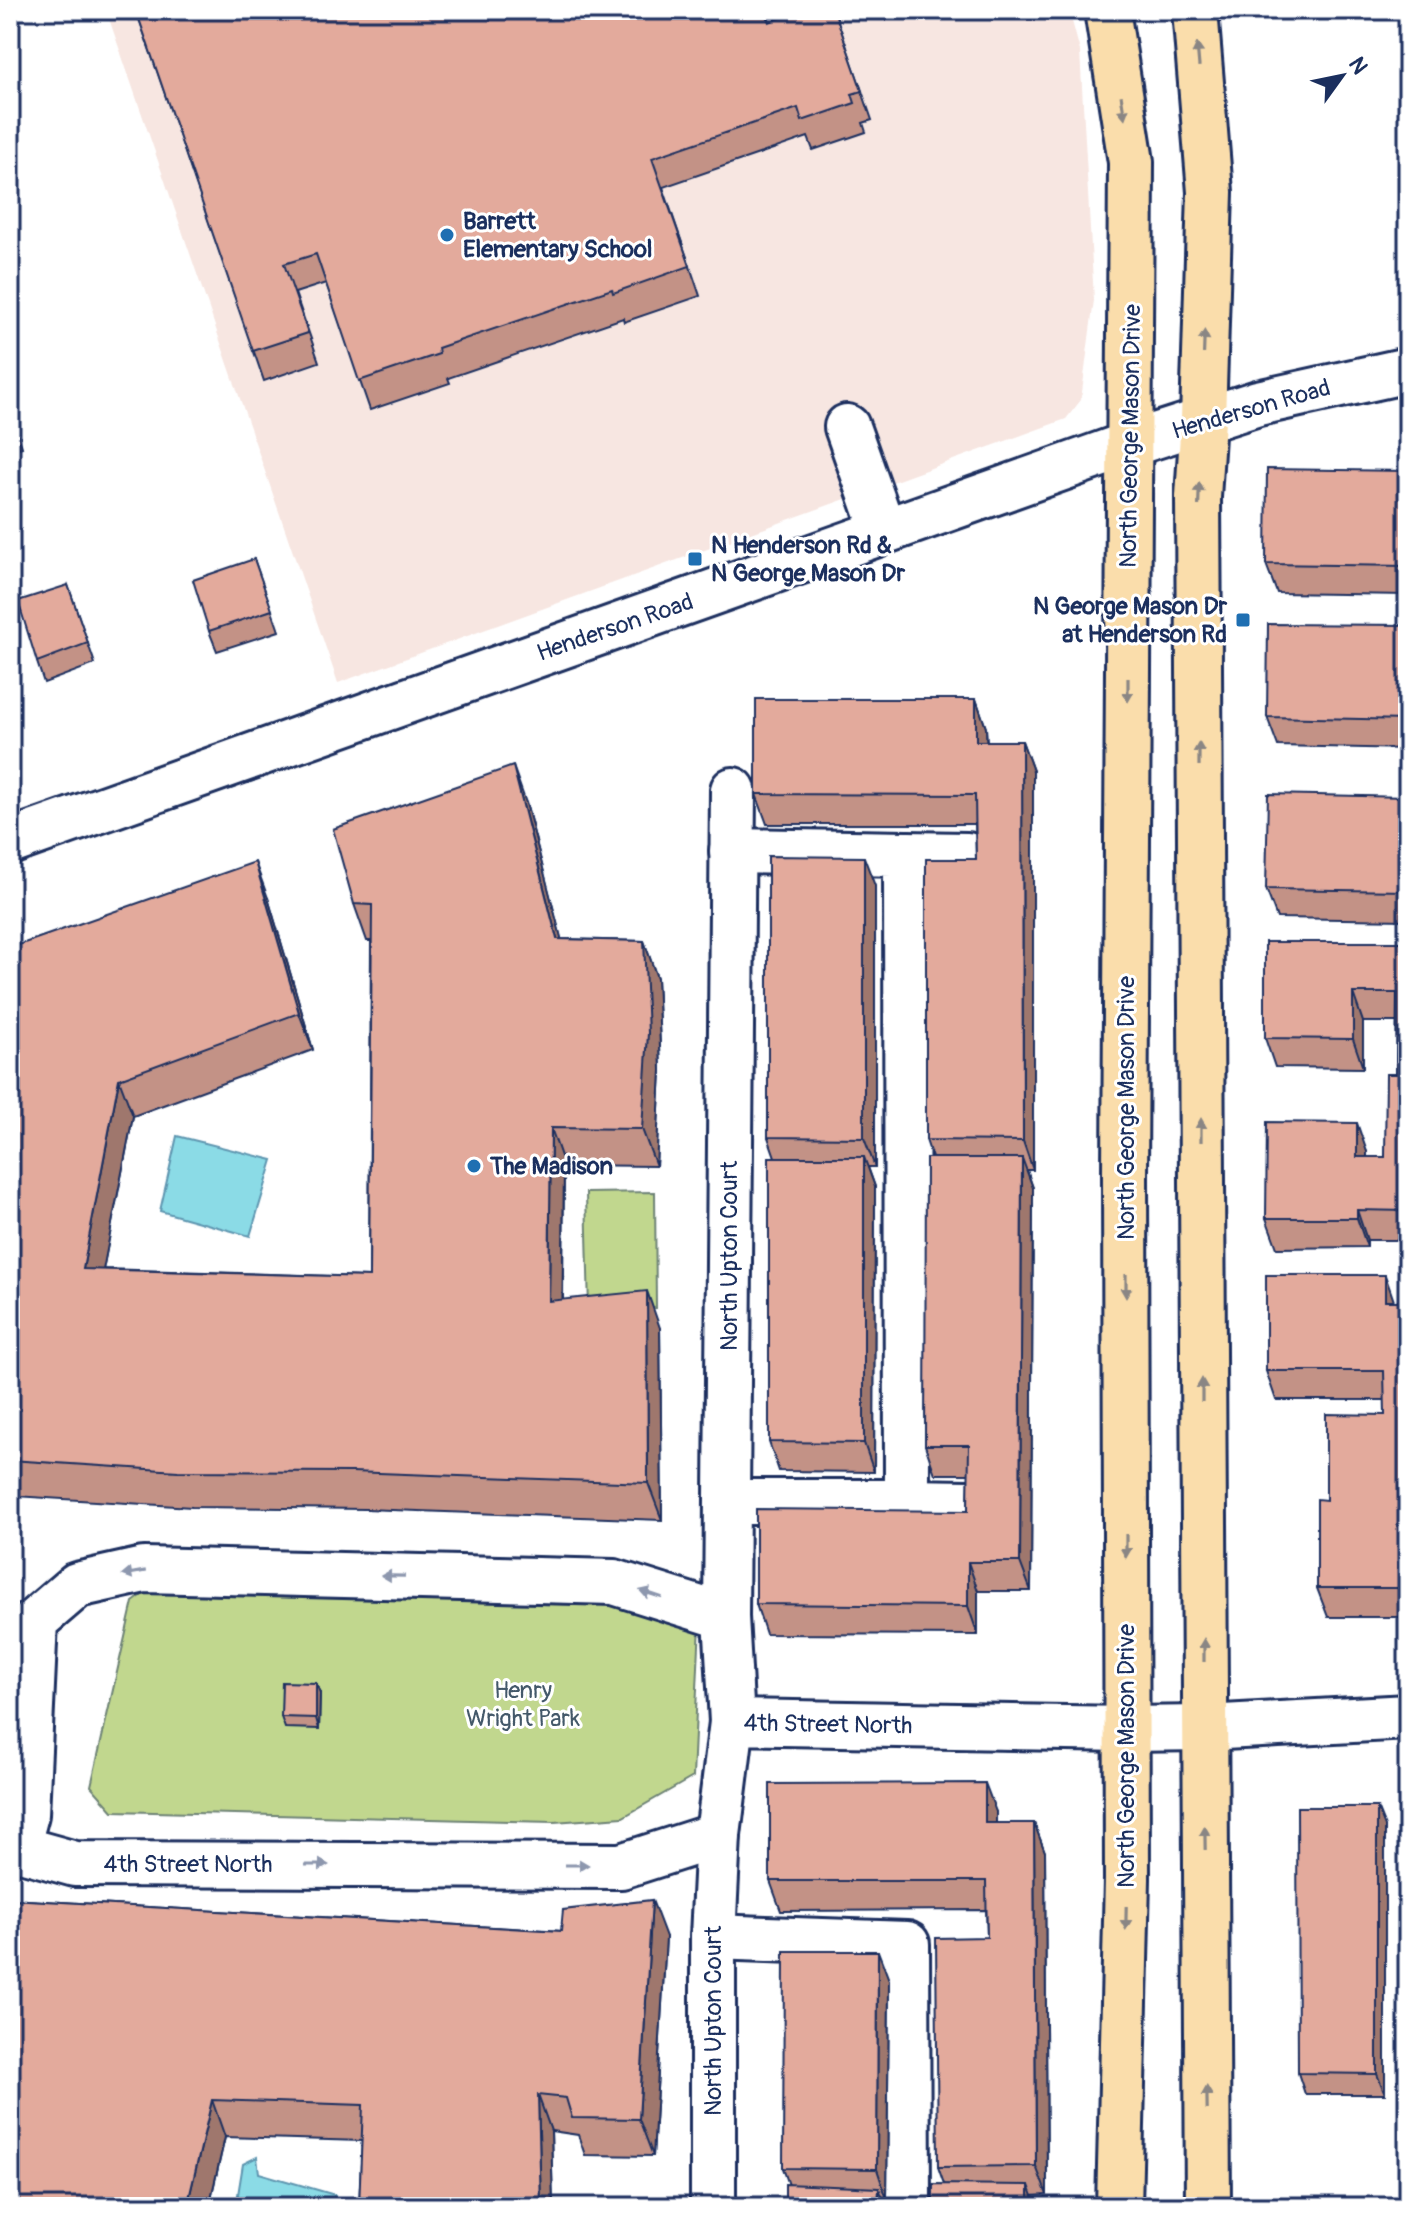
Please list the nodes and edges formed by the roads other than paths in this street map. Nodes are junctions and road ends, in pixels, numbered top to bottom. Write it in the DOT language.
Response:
graph roads {
  1 [pos="1107,10"];
  2 [pos="1195,10"];
  3 [pos="1408,370"];
  4 [pos="1203,420"];
  5 [pos="847,427"];
  6 [pos="1130,444"];
  7 [pos="884,532"];
  8 [pos="733,790"];
  9 [pos="10,842"];
  10 [pos="732,851"];
  11 [pos="906,854"];
  12 [pos="967,855"];
  13 [pos="727,1502"];
  14 [pos="907,1502"];
  15 [pos="968,1503"];
  16 [pos="726,1617"];
  17 [pos="1408,1717"];
  18 [pos="732,1722"];
  19 [pos="1205,1728"];
  20 [pos="1126,1729"];
  21 [pos="718,1835"];
  22 [pos="13,1847"];
  23 [pos="713,1937"];
  24 [pos="713,2207"];
  25 [pos="908,2207"];
  26 [pos="1119,2207"];
  27 [pos="1208,2207"];
  1 -- 6 [label="main road, North George Mason Drive, one-way"];
  4 -- 2 [label="main road, one-way"];
  3 -- 4 [label="street, Henderson Road"];
  4 -- 6 [label="street, Henderson Road"];
  19 -- 4 [label="main road, one-way"];
  5 -- 7 [label="street"];
  6 -- 7 [label="street, Henderson Road"];
  6 -- 20 [label="main road, North George Mason Drive, one-way"];
  7 -- 9 [label="street, Henderson Road"];
  8 -- 10 [label="street, North Upton Court"];
  10 -- 11 [label="street"];
  10 -- 13 [label="street, North Upton Court"];
  11 -- 12 [label="street"];
  11 -- 14 [label="street"];
  13 -- 14 [label="street"];
  13 -- 16 [label="street, North Upton Court"];
  14 -- 15 [label="street"];
  16 -- 18 [label="street, North Upton Court"];
  16 -- 22 [label="street, 4th Street North, one-way"];
  17 -- 19 [label="street, 4th Street North"];
  18 -- 20 [label="street, 4th Street North"];
  18 -- 21 [label="street, 4th Street North"];
  19 -- 20 [label="street, 4th Street North"];
  27 -- 19 [label="main road, one-way"];
  20 -- 26 [label="main road, North George Mason Drive, one-way"];
  22 -- 21 [label="street, 4th Street North, one-way"];
  21 -- 23 [label="street, North Upton Court"];
  23 -- 24 [label="street, North Upton Court"];
  23 -- 25 [label="street"];
}
